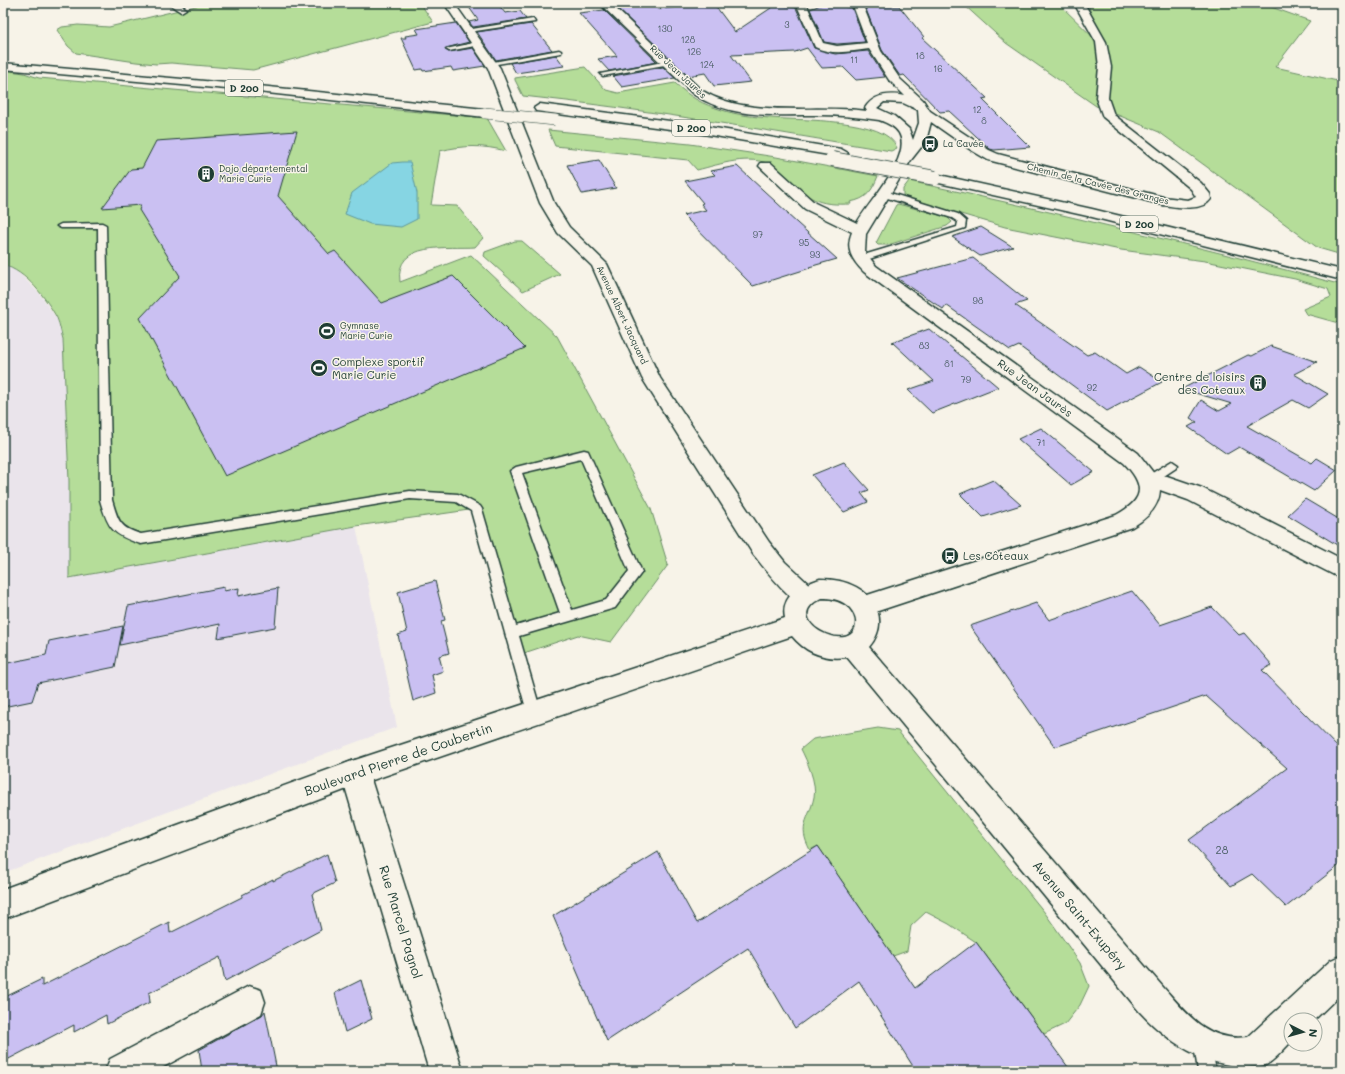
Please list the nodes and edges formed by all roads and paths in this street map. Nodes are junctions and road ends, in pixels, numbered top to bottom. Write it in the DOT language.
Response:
graph roads {
  1 [pos="172,3"];
  2 [pos="449,3"];
  3 [pos="604,3"];
  4 [pos="801,3"];
  5 [pos="857,3"];
  6 [pos="1079,3"];
  7 [pos="181,9"];
  8 [pos="533,21"];
  9 [pos="468,30"];
  10 [pos="478,44"];
  11 [pos="873,46"];
  12 [pos="448,49"];
  13 [pos="559,52"];
  14 [pos="3,59"];
  15 [pos="491,62"];
  16 [pos="668,63"];
  17 [pos="3,66"];
  18 [pos="603,74"];
  19 [pos="893,78"];
  20 [pos="878,101"];
  21 [pos="482,107"];
  22 [pos="815,111"];
  23 [pos="923,111"];
  24 [pos="884,118"];
  25 [pos="837,156"];
  26 [pos="906,158"];
  27 [pos="766,166"];
  28 [pos="937,175"];
  29 [pos="884,194"];
  30 [pos="61,226"];
  31 [pos="860,230"];
  32 [pos="860,259"];
  33 [pos="1342,266"];
  34 [pos="1342,275"];
  35 [pos="1172,465"];
  36 [pos="1148,481"];
  37 [pos="1342,570"];
  38 [pos="805,595"];
  39 [pos="863,606"];
  40 [pos="568,616"];
  41 [pos="797,624"];
  42 [pos="512,633"];
  43 [pos="852,645"];
  44 [pos="534,712"];
  45 [pos="355,773"];
  46 [pos="3,904"];
  47 [pos="1342,971"];
  48 [pos="249,1002"];
  49 [pos="1205,1058"];
  50 [pos="122,1071"];
  51 [pos="446,1071"];
  1 -- 7 [label="street"];
  2 -- 9 [label="street, Avenue Albert Jacquard"];
  3 -- 16 [label="street, Rue Jean Jaurès"];
  4 -- 11 [label="street"];
  5 -- 11 [label="street"];
  6 -- 23 [label="street, Chemin de la Cavée des Granges"];
  8 -- 9 [label="lane"];
  9 -- 10 [label="street, Avenue Albert Jacquard"];
  10 -- 12 [label="lane"];
  10 -- 15 [label="street, Avenue Albert Jacquard"];
  11 -- 19 [label="street"];
  13 -- 15 [label="lane"];
  14 -- 21 [label="street, D 200"];
  15 -- 38 [label="street, Avenue Albert Jacquard"];
  16 -- 18 [label="lane"];
  16 -- 22 [label="street, Rue Jean Jaurès"];
  17 -- 21 [label="street, D 200"];
  19 -- 20 [label="street"];
  19 -- 23 [label="street"];
  20 -- 22 [label="street, Rue Jean Jaurès"];
  20 -- 23 [label="street, Rue Jean Jaurès"];
  20 -- 24 [label="street"];
  21 -- 25 [label="street, D 200, bridge"];
  21 -- 25 [label="street, D 200"];
  22 -- 24 [label="street, Rue Jean Jaurès"];
  23 -- 24 [label="street, Rue Jean Jaurès"];
  23 -- 26 [label="street"];
  24 -- 26 [label="street"];
  25 -- 28 [label="street, D 200, bridge"];
  26 -- 29 [label="street"];
  27 -- 31 [label="street"];
  28 -- 33 [label="street, D 200"];
  28 -- 34 [label="street, D 200"];
  29 -- 31 [label="street"];
  29 -- 32 [label="lane"];
  30 -- 42 [label="lane"];
  31 -- 32 [label="street"];
  32 -- 36 [label="street, Rue Jean Jaurès"];
  35 -- 36 [label="lane"];
  36 -- 37 [label="street"];
  36 -- 39 [label="street"];
  38 -- 39 [label="street"];
  38 -- 41 [label="street"];
  39 -- 43 [label="street"];
  40 -- 40 [label="lane"];
  40 -- 42 [label="lane"];
  41 -- 43 [label="street"];
  41 -- 44 [label="street, Boulevard Pierre de Coubertin"];
  42 -- 44 [label="lane"];
  43 -- 49 [label="street, Avenue Saint-Exupéry"];
  44 -- 45 [label="street, Boulevard Pierre de Coubertin"];
  45 -- 46 [label="street, Boulevard Pierre de Coubertin"];
  45 -- 51 [label="street, Rue Marcel Pagnol"];
  47 -- 49 [label="street, Avenue Saint-Exupéry"];
  48 -- 50 [label="street"];
}
